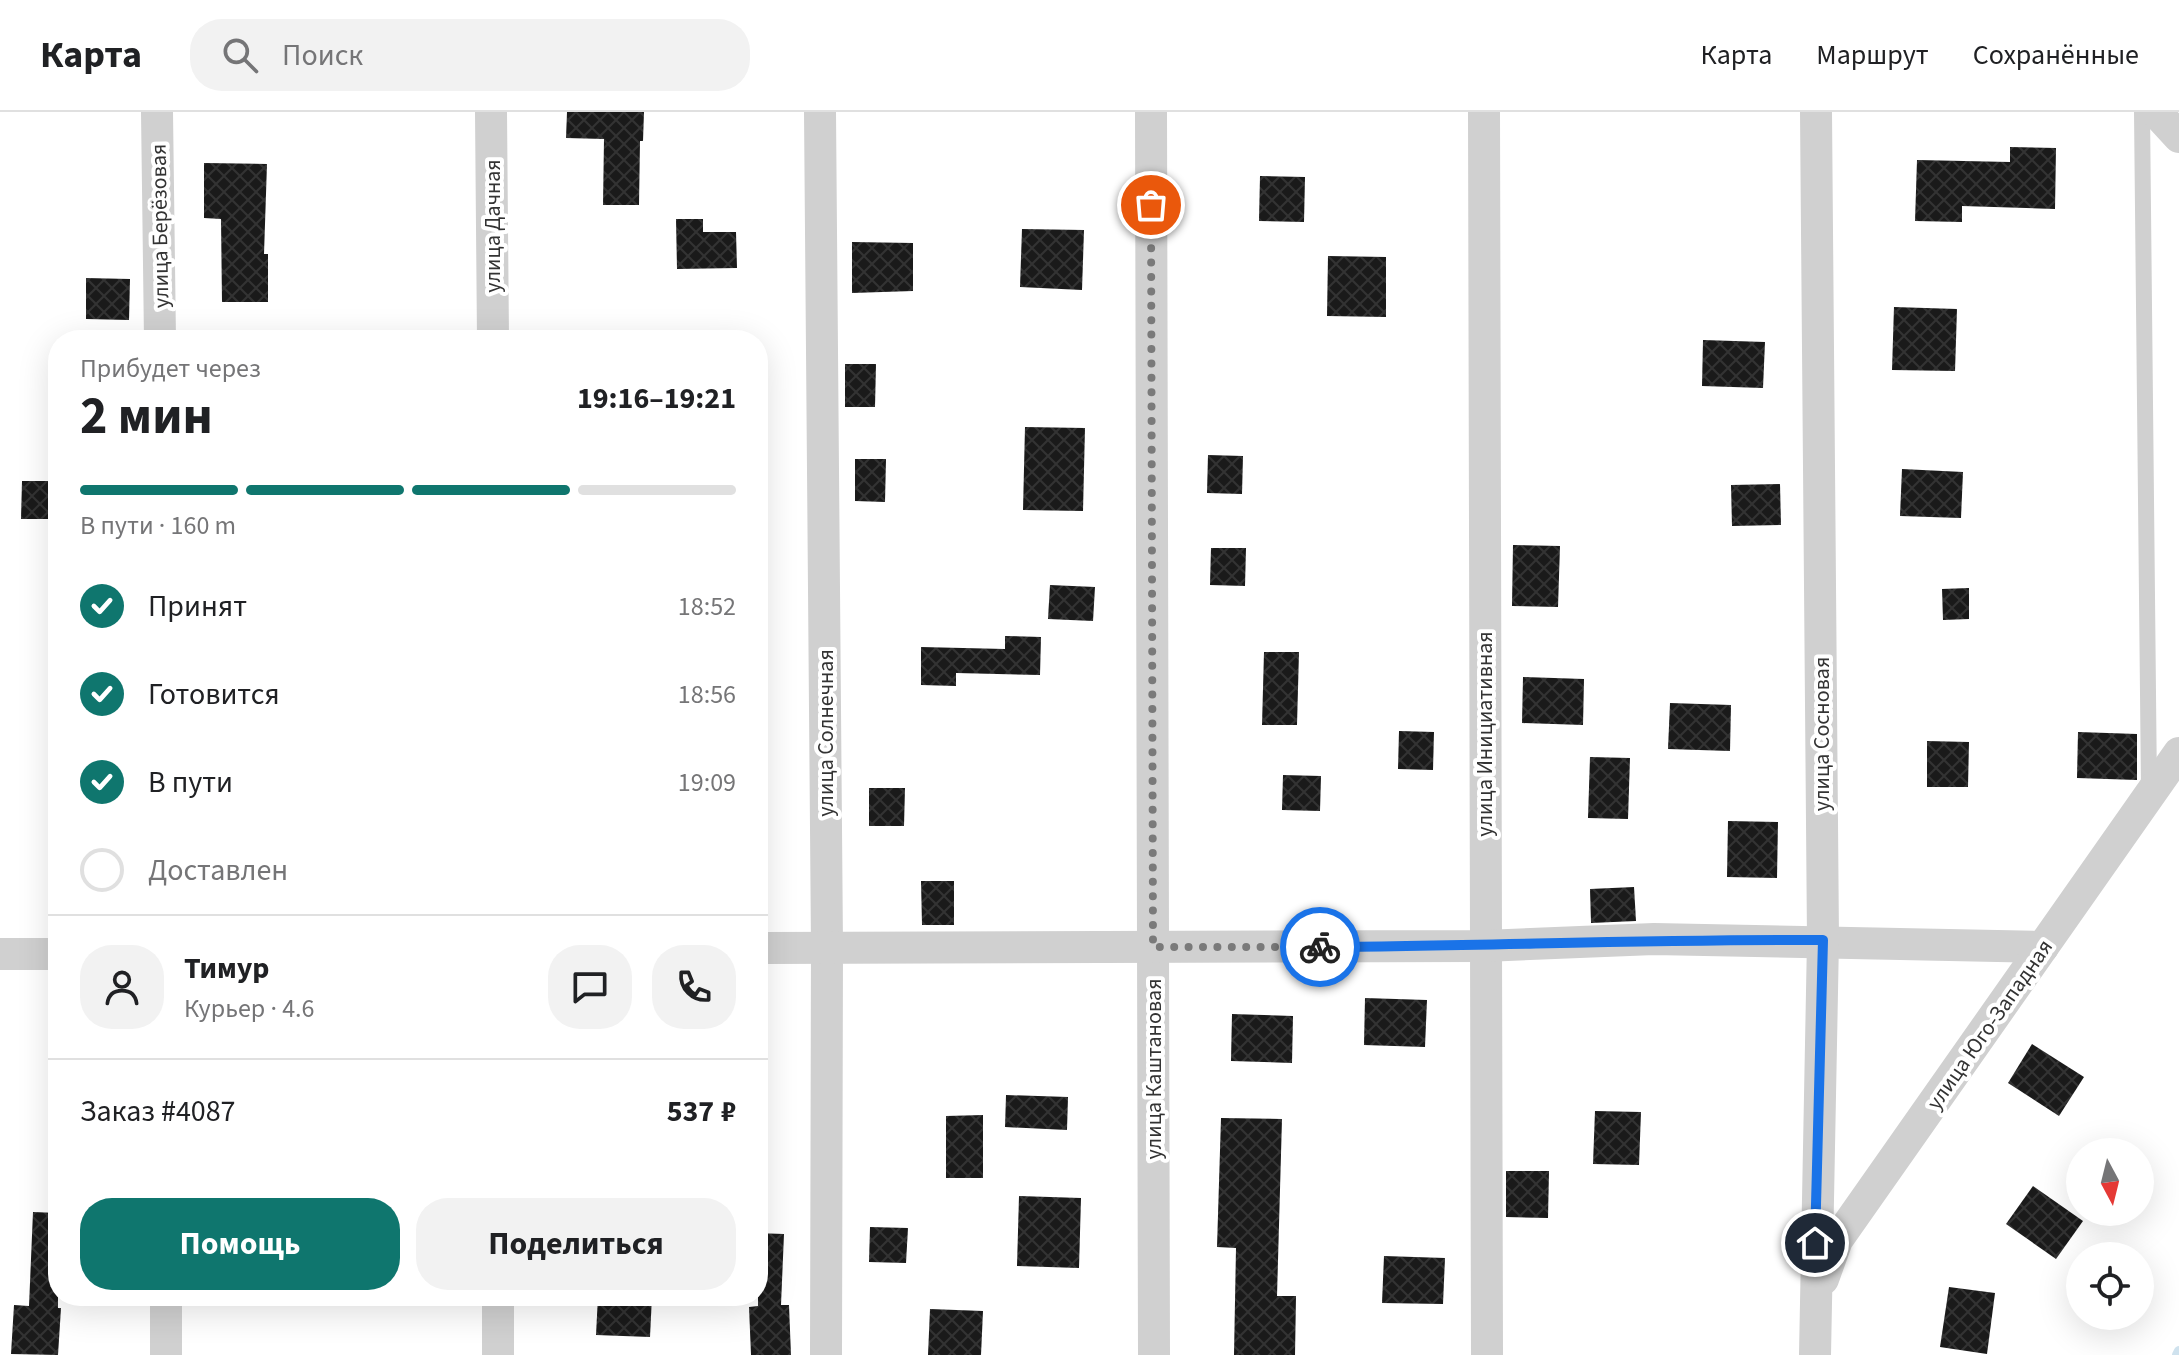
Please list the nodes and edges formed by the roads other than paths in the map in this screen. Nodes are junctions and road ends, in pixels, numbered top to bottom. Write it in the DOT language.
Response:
graph roads {
  1 [pos="157,112"];
  2 [pos="491,112"];
  3 [pos="820,112"];
  4 [pos="1151,112"];
  5 [pos="1484,112"];
  6 [pos="1816,112"];
  7 [pos="2142,112"];
  8 [pos="2156,112"];
  9 [pos="2179,137"];
  10 [pos="160,330"];
  11 [pos="493,330"];
  12 [pos="2179,753"];
  13 [pos="2149,796"];
  14 [pos="1823,940"];
  15 [pos="1484,946"];
  16 [pos="827,947"];
  17 [pos="1153,947"];
  18 [pos="2043,947"];
  19 [pos="768,948"];
  20 [pos="0,954"];
  21 [pos="48,954"];
  22 [pos="1814,1304"];
  23 [pos="166,1306"];
  24 [pos="498,1306"];
  25 [pos="166,1355"];
  26 [pos="498,1355"];
  27 [pos="826,1355"];
  28 [pos="1154,1355"];
  29 [pos="1487,1355"];
  30 [pos="1815,1355"];
  1 -- 10 [label="street, улица Берёзовая"];
  2 -- 11 [label="street, улица Дачная"];
  3 -- 16 [label="street, улица Солнечная"];
  4 -- 17 [label="street, улица Каштановая"];
  5 -- 15 [label="street, улица Инициативная"];
  6 -- 14 [label="street, улица Сосновая"];
  7 -- 13 [label="lane"];
  8 -- 9 [label="street"];
  12 -- 13 [label="street, улица Юго-Западная"];
  13 -- 18 [label="street, улица Юго-Западная"];
  14 -- 15 [label="street"];
  14 -- 18 [label="street"];
  14 -- 22 [label="street, улица Сосновая"];
  15 -- 17 [label="street"];
  15 -- 29 [label="street, улица Инициативная"];
  16 -- 17 [label="street"];
  16 -- 19 [label="street"];
  16 -- 27 [label="street, улица Солнечная"];
  17 -- 28 [label="street, улица Каштановая"];
  18 -- 22 [label="street, улица Юго-Западная"];
  20 -- 21 [label="street"];
  22 -- 30 [label="street, улица Сосновая"];
  23 -- 25 [label="street"];
  24 -- 26 [label="street"];
}
